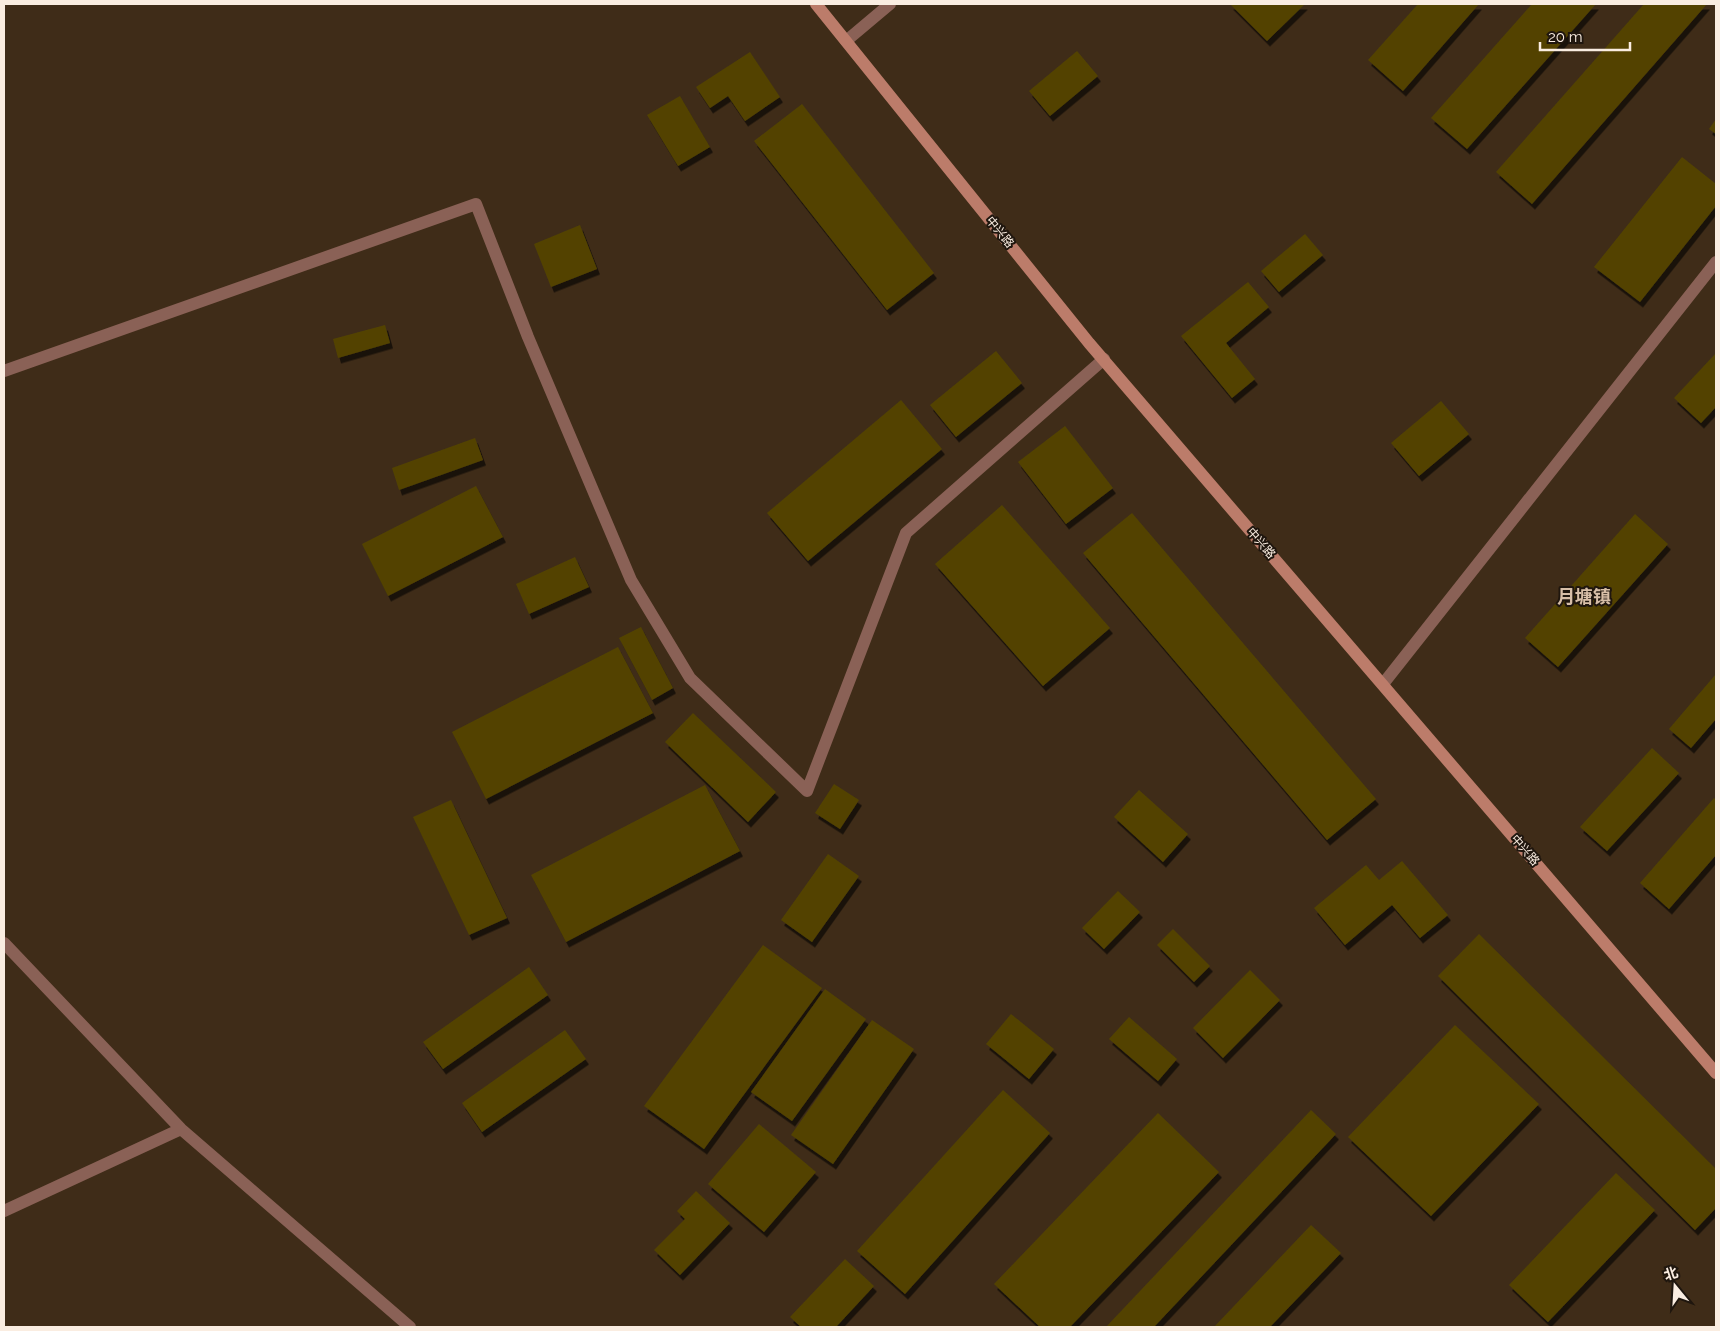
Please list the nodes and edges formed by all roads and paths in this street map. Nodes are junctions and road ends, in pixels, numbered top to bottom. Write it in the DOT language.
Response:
graph roads {
  1 [pos="816,4"];
  2 [pos="890,4"];
  3 [pos="846,40"];
  4 [pos="1716,262"];
  5 [pos="1104,360"];
  6 [pos="4,371"];
  7 [pos="1382,684"];
  8 [pos="4,944"];
  9 [pos="1716,1073"];
  10 [pos="181,1129"];
  11 [pos="4,1211"];
  12 [pos="410,1327"];
  1 -- 3 [label="main road, 中兴路"];
  2 -- 3 [label="street"];
  3 -- 5 [label="main road, 中兴路"];
  4 -- 7 [label="street"];
  5 -- 6 [label="street"];
  5 -- 7 [label="main road, 中兴路"];
  7 -- 9 [label="main road, 中兴路"];
  8 -- 10 [label="street"];
  10 -- 11 [label="street"];
  10 -- 12 [label="street"];
}
